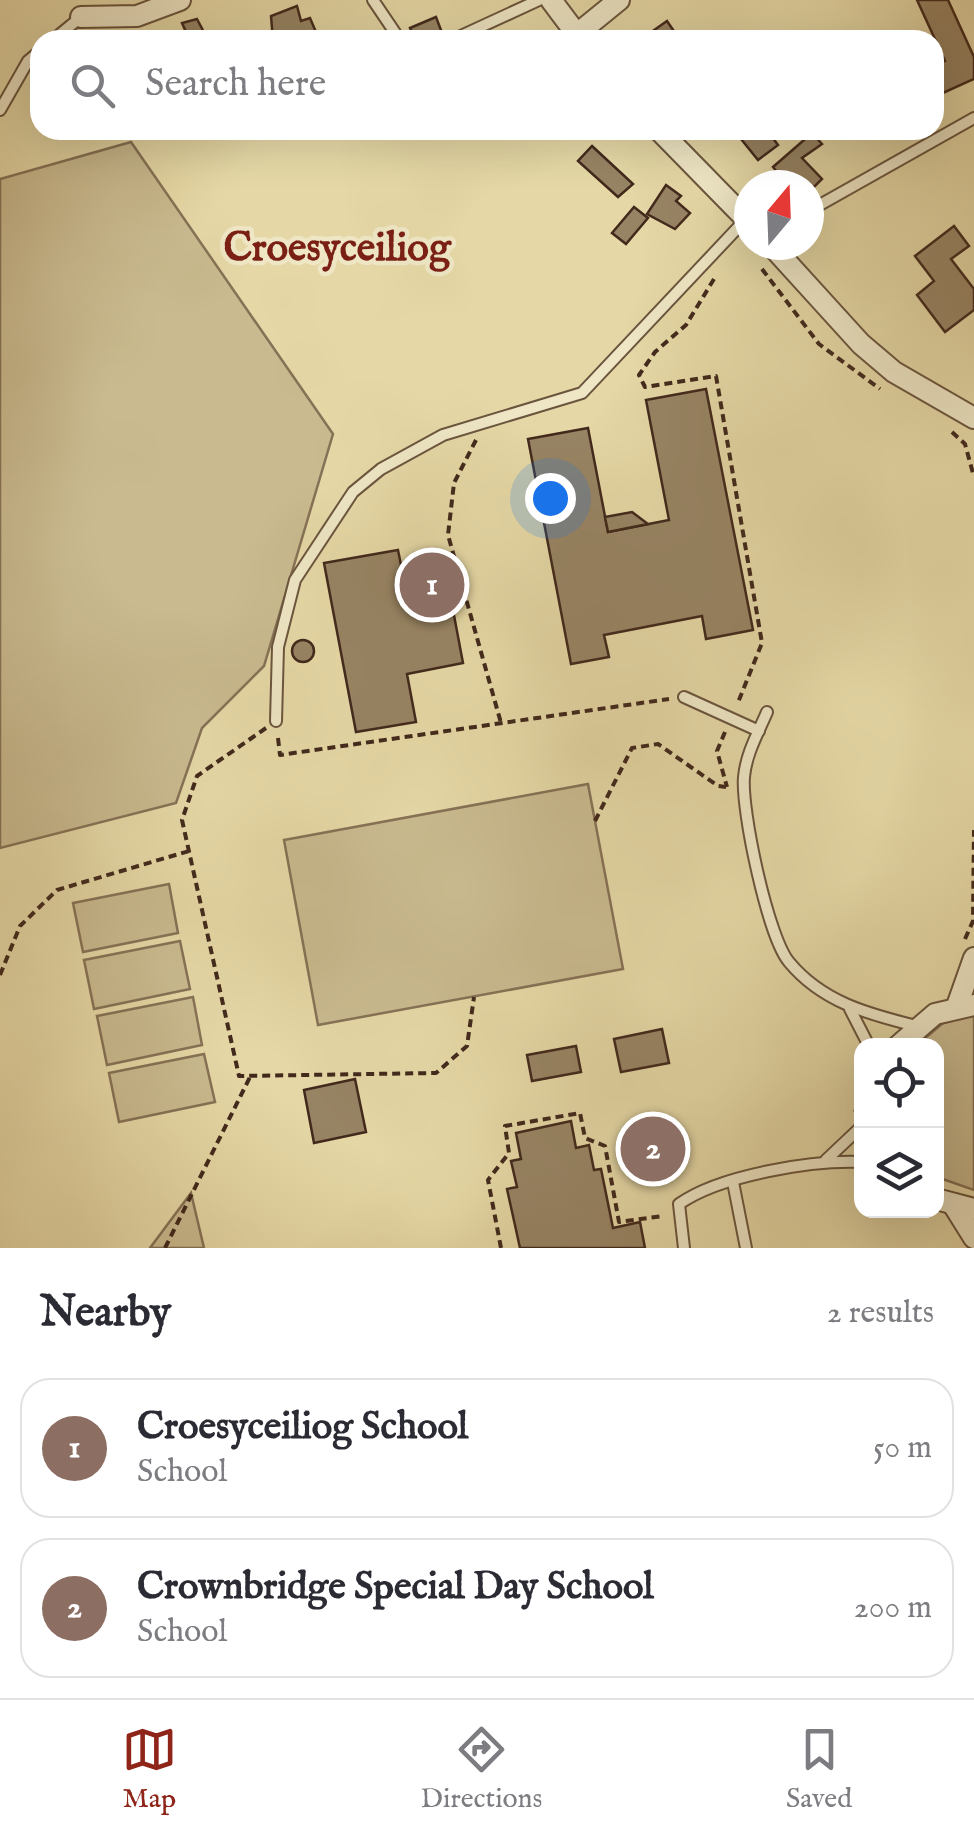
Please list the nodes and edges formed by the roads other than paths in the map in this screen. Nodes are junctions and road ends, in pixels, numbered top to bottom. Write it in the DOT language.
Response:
graph roads {
  1 [pos="180,0"];
  2 [pos="373,0"];
  3 [pos="539,0"];
  4 [pos="550,0"];
  5 [pos="619,0"];
  6 [pos="81,17"];
  7 [pos="65,30"];
  8 [pos="393,30"];
  9 [pos="474,30"];
  10 [pos="572,30"];
  11 [pos="587,30"];
  12 [pos="30,59"];
  13 [pos="0,110"];
  14 [pos="974,118"];
  15 [pos="944,135"];
  16 [pos="669,140"];
  17 [pos="935,140"];
  18 [pos="824,203"];
  19 [pos="734,207"];
  20 [pos="734,234"];
  21 [pos="785,260"];
  22 [pos="974,418"];
  23 [pos="684,696"];
  24 [pos="767,712"];
  25 [pos="276,721"];
  26 [pos="758,731"];
  27 [pos="969,949"];
  28 [pos="965,1006"];
  29 [pos="850,1009"];
  30 [pos="916,1026"];
  31 [pos="865,1038"];
  32 [pos="905,1038"];
  33 [pos="854,1126"];
  34 [pos="826,1160"];
  35 [pos="854,1162"];
  36 [pos="733,1182"];
  37 [pos="955,1204"];
  38 [pos="974,1238"];
  39 [pos="684,1248"];
  40 [pos="746,1248"];
  1 -- 6 [label="street"];
  2 -- 8 [label="lane"];
  3 -- 9 [label="lane"];
  4 -- 10 [label="street"];
  5 -- 11 [label="street"];
  6 -- 7 [label="lane"];
  12 -- 13 [label="lane"];
  14 -- 15 [label="lane"];
  16 -- 19 [label="street"];
  17 -- 18 [label="lane"];
  20 -- 25 [label="lane"];
  21 -- 22 [label="street"];
  23 -- 26 [label="lane"];
  24 -- 26 [label="lane"];
  26 -- 29 [label="lane"];
  27 -- 28 [label="street"];
  28 -- 30 [label="street"];
  29 -- 30 [label="lane"];
  29 -- 31 [label="lane"];
  30 -- 32 [label="street"];
  33 -- 34 [label="lane"];
  34 -- 35 [label="lane"];
  34 -- 36 [label="lane"];
  36 -- 39 [label="lane"];
  36 -- 40 [label="lane"];
  37 -- 38 [label="street"];
}
